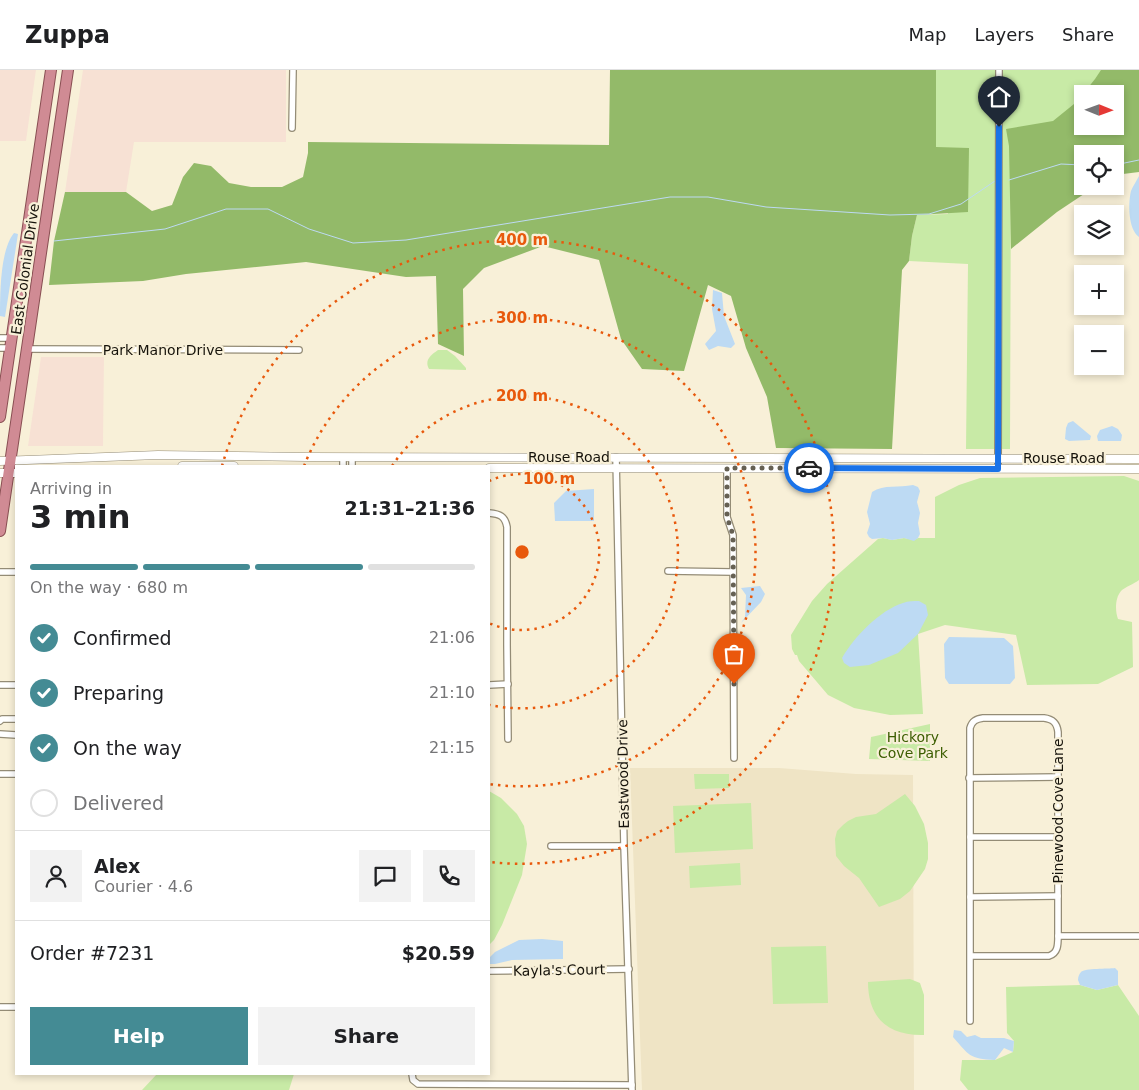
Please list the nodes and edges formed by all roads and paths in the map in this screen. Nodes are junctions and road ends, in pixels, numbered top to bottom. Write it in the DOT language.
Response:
graph roads {
  1 [pos="51,70"];
  2 [pos="57,70"];
  3 [pos="68,70"];
  4 [pos="293,70"];
  5 [pos="999,70"];
  6 [pos="65,92"];
  7 [pos="292,128"];
  8 [pos="30,210"];
  9 [pos="43,237"];
  10 [pos="0,338"];
  11 [pos="7,345"];
  12 [pos="27,349"];
  13 [pos="299,350"];
  14 [pos="0,417"];
  15 [pos="343,457"];
  16 [pos="352,457"];
  17 [pos="616,457"];
  18 [pos="998,458"];
  19 [pos="1139,459"];
  20 [pos="5,460"];
  21 [pos="343,465"];
  22 [pos="352,465"];
  23 [pos="490,468"];
  24 [pos="616,468"];
  25 [pos="727,468"];
  26 [pos="998,469"];
  27 [pos="1139,469"];
  28 [pos="8,473"];
  29 [pos="490,513"];
  30 [pos="0,530"];
  31 [pos="668,571"];
  32 [pos="0,572"];
  33 [pos="15,572"];
  34 [pos="732,572"];
  35 [pos="508,684"];
  36 [pos="0,685"];
  37 [pos="15,685"];
  38 [pos="490,685"];
  39 [pos="15,719"];
  40 [pos="0,721"];
  41 [pos="0,734"];
  42 [pos="15,735"];
  43 [pos="508,739"];
  44 [pos="734,758"];
  45 [pos="0,774"];
  46 [pos="15,774"];
  47 [pos="969,778"];
  48 [pos="1058,778"];
  49 [pos="970,837"];
  50 [pos="1058,837"];
  51 [pos="551,846"];
  52 [pos="624,846"];
  53 [pos="1058,896"];
  54 [pos="970,897"];
  55 [pos="1058,936"];
  56 [pos="1139,936"];
  57 [pos="970,956"];
  58 [pos="629,969"];
  59 [pos="490,971"];
  60 [pos="0,1007"];
  61 [pos="15,1007"];
  62 [pos="970,1021"];
  63 [pos="412,1075"];
  64 [pos="632,1088"];
  1 -- 8 [label="highway, East Colonial Drive"];
  2 -- 6 [label="highway"];
  3 -- 6 [label="highway, East Colonial Drive"];
  4 -- 7 [label="street"];
  5 -- 18 [label="street"];
  6 -- 9 [label="highway, East Colonial Drive"];
  8 -- 9 [label="highway"];
  8 -- 11 [label="highway, East Colonial Drive"];
  9 -- 12 [label="highway, East Colonial Drive"];
  10 -- 11 [label="street"];
  11 -- 14 [label="highway, East Colonial Drive"];
  12 -- 13 [label="street, Park Manor Drive"];
  12 -- 20 [label="highway, East Colonial Drive"];
  15 -- 16 [label="street, Rouse Road"];
  15 -- 20 [label="street, Rouse Road"];
  15 -- 21 [label="street"];
  16 -- 17 [label="street, Rouse Road"];
  16 -- 22 [label="street"];
  17 -- 18 [label="street, Rouse Road"];
  17 -- 24 [label="street, Eastwood Drive"];
  18 -- 19 [label="street, Rouse Road"];
  18 -- 26 [label="street"];
  20 -- 28 [label="highway, East Colonial Drive"];
  23 -- 24 [label="street, Rouse Road"];
  24 -- 25 [label="street, Rouse Road"];
  24 -- 52 [label="street, Eastwood Drive"];
  25 -- 26 [label="street, Rouse Road"];
  25 -- 34 [label="street"];
  26 -- 27 [label="street, Rouse Road"];
  28 -- 30 [label="highway, East Colonial Drive"];
  29 -- 35 [label="street"];
  31 -- 34 [label="street"];
  32 -- 33 [label="street"];
  34 -- 44 [label="street"];
  35 -- 38 [label="street"];
  35 -- 43 [label="street"];
  36 -- 37 [label="street"];
  39 -- 40 [label="street"];
  41 -- 42 [label="street"];
  45 -- 46 [label="street"];
  47 -- 48 [label="street"];
  47 -- 48 [label="street, Pinewood Cove Lane"];
  47 -- 49 [label="street, Pinewood Cove Lane"];
  48 -- 50 [label="street, Pinewood Cove Lane"];
  49 -- 50 [label="street"];
  49 -- 54 [label="street, Pinewood Cove Lane"];
  50 -- 53 [label="street, Pinewood Cove Lane"];
  51 -- 52 [label="street"];
  52 -- 58 [label="street, Eastwood Drive"];
  53 -- 54 [label="street"];
  53 -- 55 [label="street, Pinewood Cove Lane"];
  54 -- 57 [label="street, Pinewood Cove Lane"];
  55 -- 56 [label="street"];
  55 -- 57 [label="street, Pinewood Cove Lane"];
  57 -- 62 [label="street, Pinewood Cove Lane"];
  58 -- 59 [label="street, Kayla's Court"];
  58 -- 64 [label="street, Eastwood Drive"];
  60 -- 61 [label="street"];
  63 -- 64 [label="street"];
}
